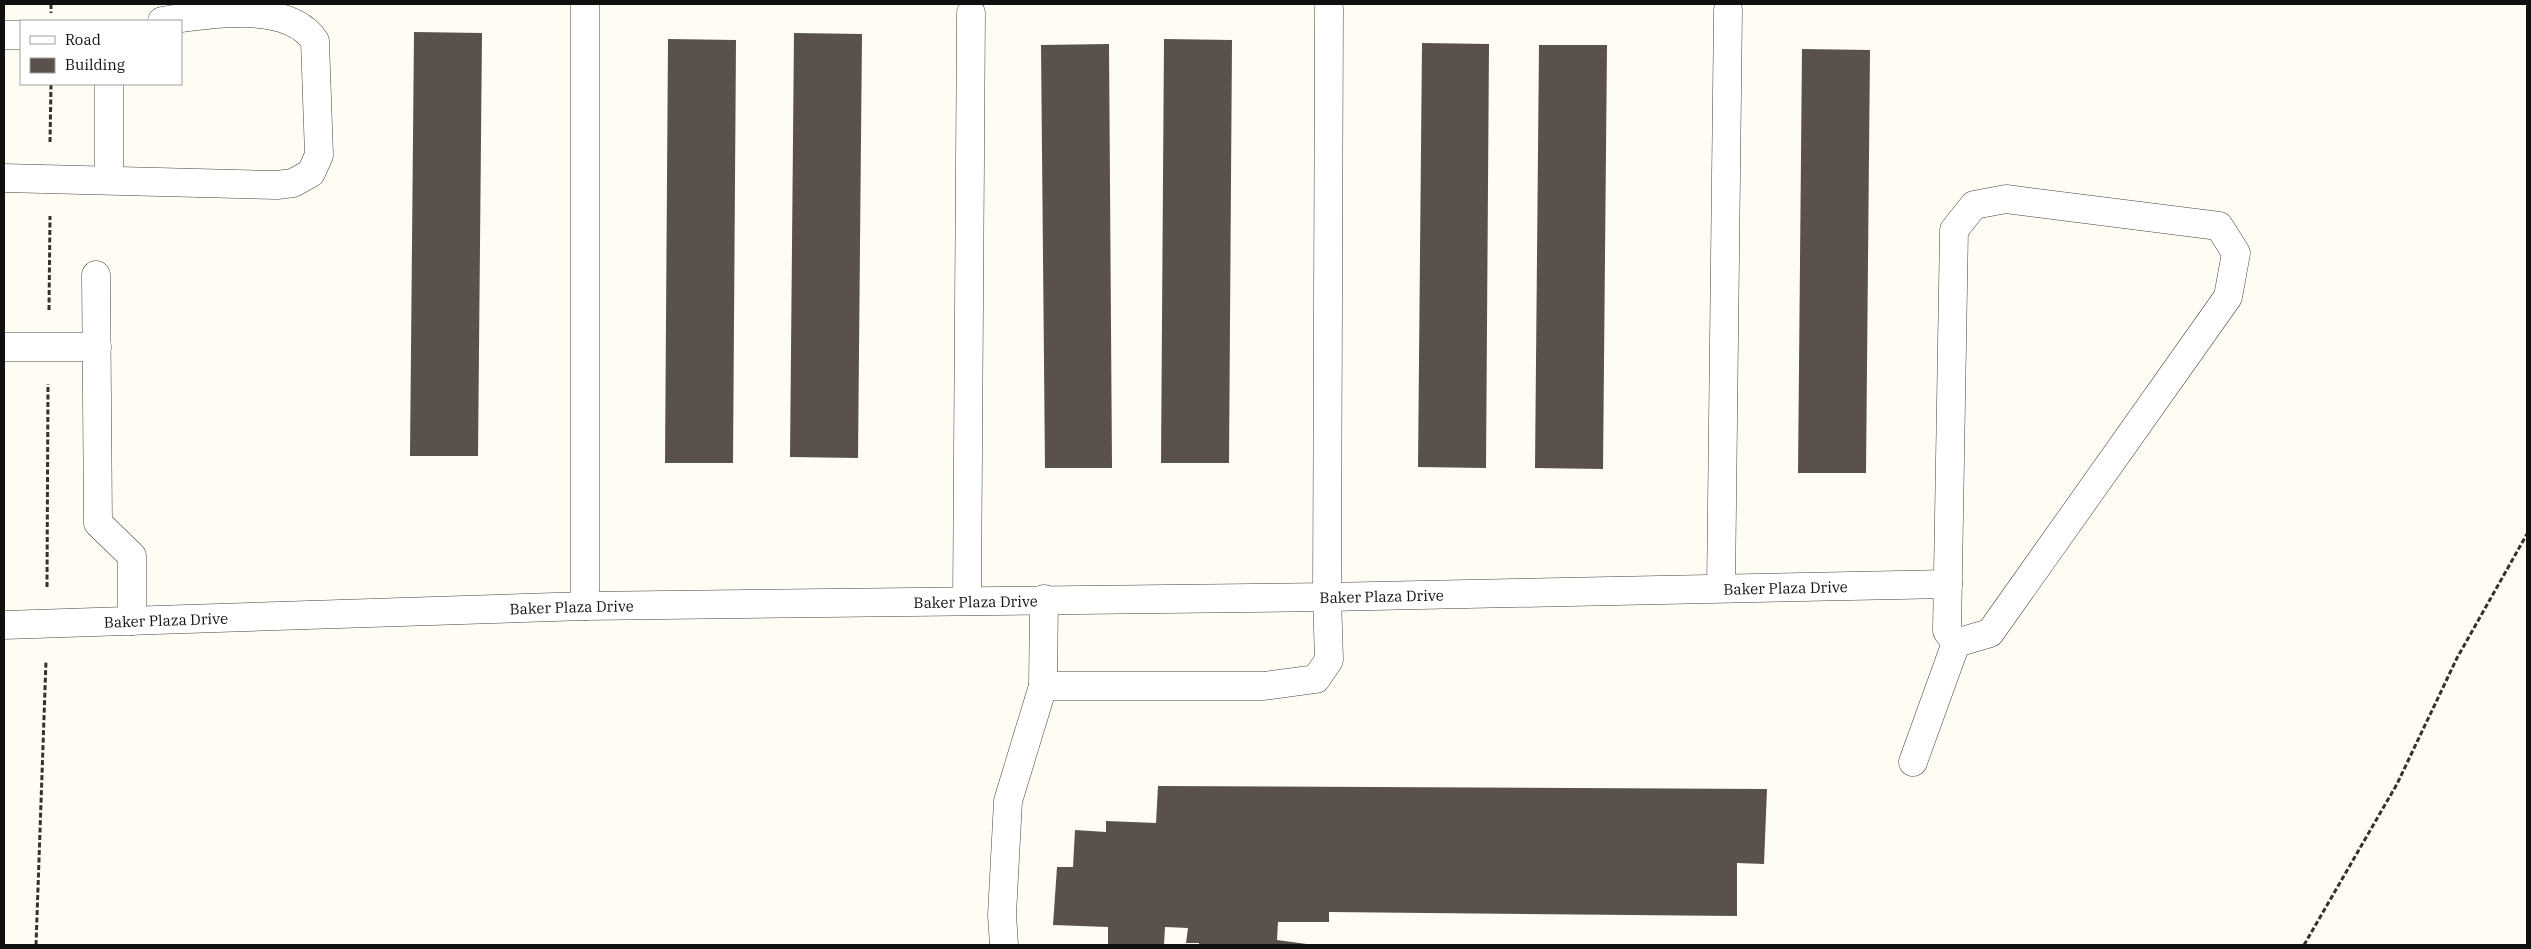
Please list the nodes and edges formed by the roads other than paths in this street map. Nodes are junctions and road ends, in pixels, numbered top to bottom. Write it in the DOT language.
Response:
graph roads {
  1 [pos="585,4"];
  2 [pos="1329,8"];
  3 [pos="1728,10"];
  4 [pos="971,13"];
  5 [pos="168,20"];
  6 [pos="4,35"];
  7 [pos="20,35"];
  8 [pos="109,85"];
  9 [pos="4,178"];
  10 [pos="108,180"];
  11 [pos="96,275"];
  12 [pos="4,347"];
  13 [pos="96,347"];
  14 [pos="1948,584"];
  15 [pos="1721,588"];
  16 [pos="1327,597"];
  17 [pos="1044,599"];
  18 [pos="967,600"];
  19 [pos="585,606"];
  20 [pos="132,621"];
  21 [pos="4,625"];
  22 [pos="1956,643"];
  23 [pos="1043,686"];
  24 [pos="1913,762"];
  25 [pos="1004,945"];
  1 -- 19 [label="street"];
  2 -- 16 [label="street"];
  3 -- 15 [label="street"];
  4 -- 18 [label="street"];
  5 -- 10 [label="street"];
  6 -- 7 [label="street"];
  8 -- 10 [label="street"];
  9 -- 10 [label="street"];
  11 -- 13 [label="street"];
  12 -- 13 [label="street"];
  13 -- 20 [label="street"];
  14 -- 15 [label="street, Baker Plaza Drive"];
  14 -- 22 [label="street"];
  14 -- 22 [label="street"];
  15 -- 16 [label="street, Baker Plaza Drive"];
  16 -- 17 [label="street, Baker Plaza Drive"];
  16 -- 23 [label="street"];
  17 -- 18 [label="street, Baker Plaza Drive"];
  17 -- 23 [label="street"];
  18 -- 19 [label="street, Baker Plaza Drive"];
  19 -- 20 [label="street, Baker Plaza Drive"];
  20 -- 21 [label="street, Baker Plaza Drive"];
  22 -- 24 [label="street"];
  23 -- 25 [label="street"];
}
